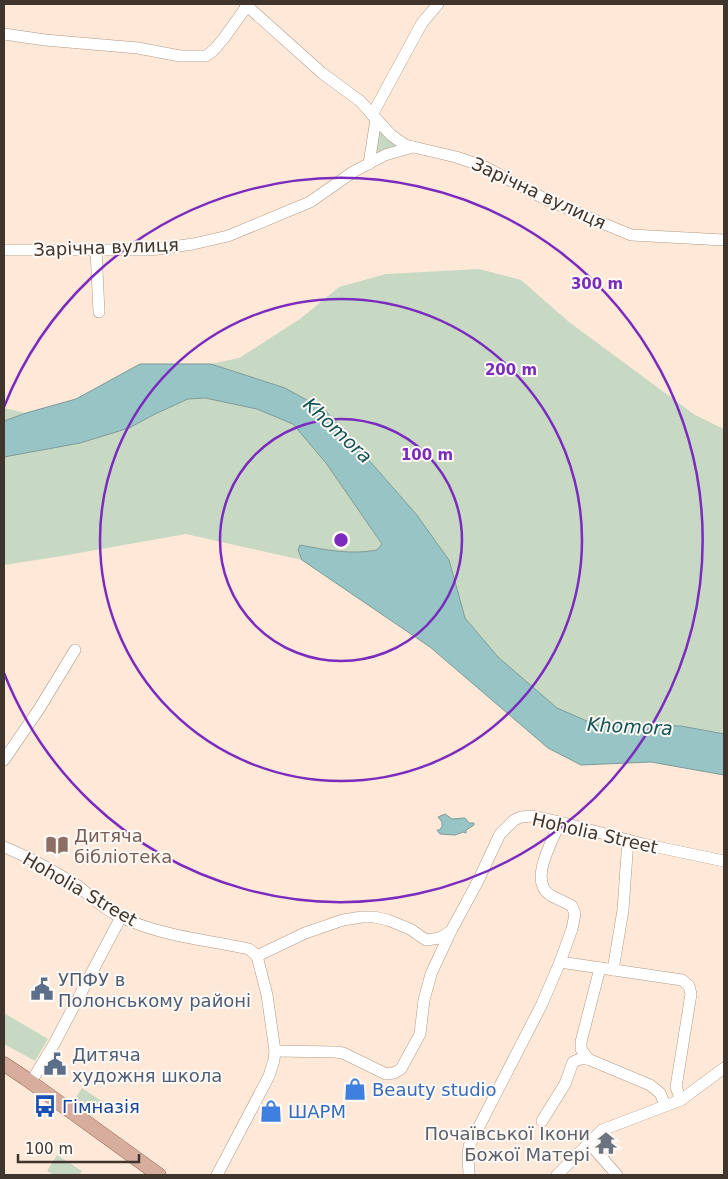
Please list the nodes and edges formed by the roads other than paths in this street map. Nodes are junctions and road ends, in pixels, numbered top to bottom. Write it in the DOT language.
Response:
graph roads {
  1 [pos="438,4"];
  2 [pos="246,5"];
  3 [pos="4,34"];
  4 [pos="374,117"];
  5 [pos="413,147"];
  6 [pos="369,164"];
  7 [pos="724,240"];
  8 [pos="4,250"];
  9 [pos="96,250"];
  10 [pos="100,312"];
  11 [pos="75,650"];
  12 [pos="4,760"];
  13 [pos="560,822"];
  14 [pos="628,840"];
  15 [pos="4,847"];
  16 [pos="724,861"];
  17 [pos="118,915"];
  18 [pos="451,931"];
  19 [pos="426,940"];
  20 [pos="257,956"];
  21 [pos="439,957"];
  22 [pos="560,962"];
  23 [pos="600,968"];
  24 [pos="613,970"];
  25 [pos="581,1042"];
  26 [pos="275,1051"];
  27 [pos="588,1059"];
  28 [pos="573,1062"];
  29 [pos="4,1064"];
  30 [pos="724,1068"];
  31 [pos="28,1080"];
  32 [pos="676,1087"];
  33 [pos="660,1092"];
  34 [pos="681,1100"];
  35 [pos="665,1105"];
  36 [pos="542,1121"];
  37 [pos="589,1143"];
  38 [pos="159,1175"];
  39 [pos="217,1175"];
  40 [pos="469,1175"];
  41 [pos="558,1175"];
  42 [pos="617,1175"];
  1 -- 4 [label="street"];
  2 -- 3 [label="street"];
  2 -- 4 [label="street"];
  4 -- 5 [label="street"];
  4 -- 6 [label="street"];
  5 -- 6 [label="street, Зарічна вулиця"];
  5 -- 7 [label="street, Зарічна вулиця"];
  6 -- 9 [label="street, Зарічна вулиця"];
  8 -- 9 [label="street, Зарічна вулиця"];
  9 -- 10 [label="street"];
  11 -- 12 [label="street"];
  13 -- 14 [label="street, Hoholia Street"];
  13 -- 18 [label="street, Hoholia Street"];
  13 -- 22 [label="street"];
  14 -- 16 [label="street, Hoholia Street"];
  14 -- 24 [label="street"];
  15 -- 17 [label="street, Hoholia Street"];
  17 -- 20 [label="street, Hoholia Street"];
  17 -- 31 [label="street"];
  18 -- 19 [label="street"];
  18 -- 21 [label="street, Hoholia Street"];
  19 -- 20 [label="street"];
  19 -- 21 [label="street"];
  20 -- 26 [label="street"];
  21 -- 26 [label="street, Hoholia Street"];
  22 -- 23 [label="street"];
  22 -- 40 [label="street"];
  23 -- 24 [label="street"];
  23 -- 25 [label="street"];
  24 -- 32 [label="street"];
  25 -- 27 [label="street"];
  25 -- 28 [label="street"];
  26 -- 39 [label="street"];
  27 -- 28 [label="street"];
  27 -- 33 [label="street"];
  28 -- 36 [label="street"];
  29 -- 31 [label="main road"];
  30 -- 34 [label="street"];
  31 -- 38 [label="main road"];
  32 -- 33 [label="street"];
  32 -- 34 [label="street"];
  33 -- 35 [label="street"];
  34 -- 35 [label="street"];
  35 -- 37 [label="street"];
  37 -- 41 [label="street"];
  37 -- 42 [label="street"];
}
